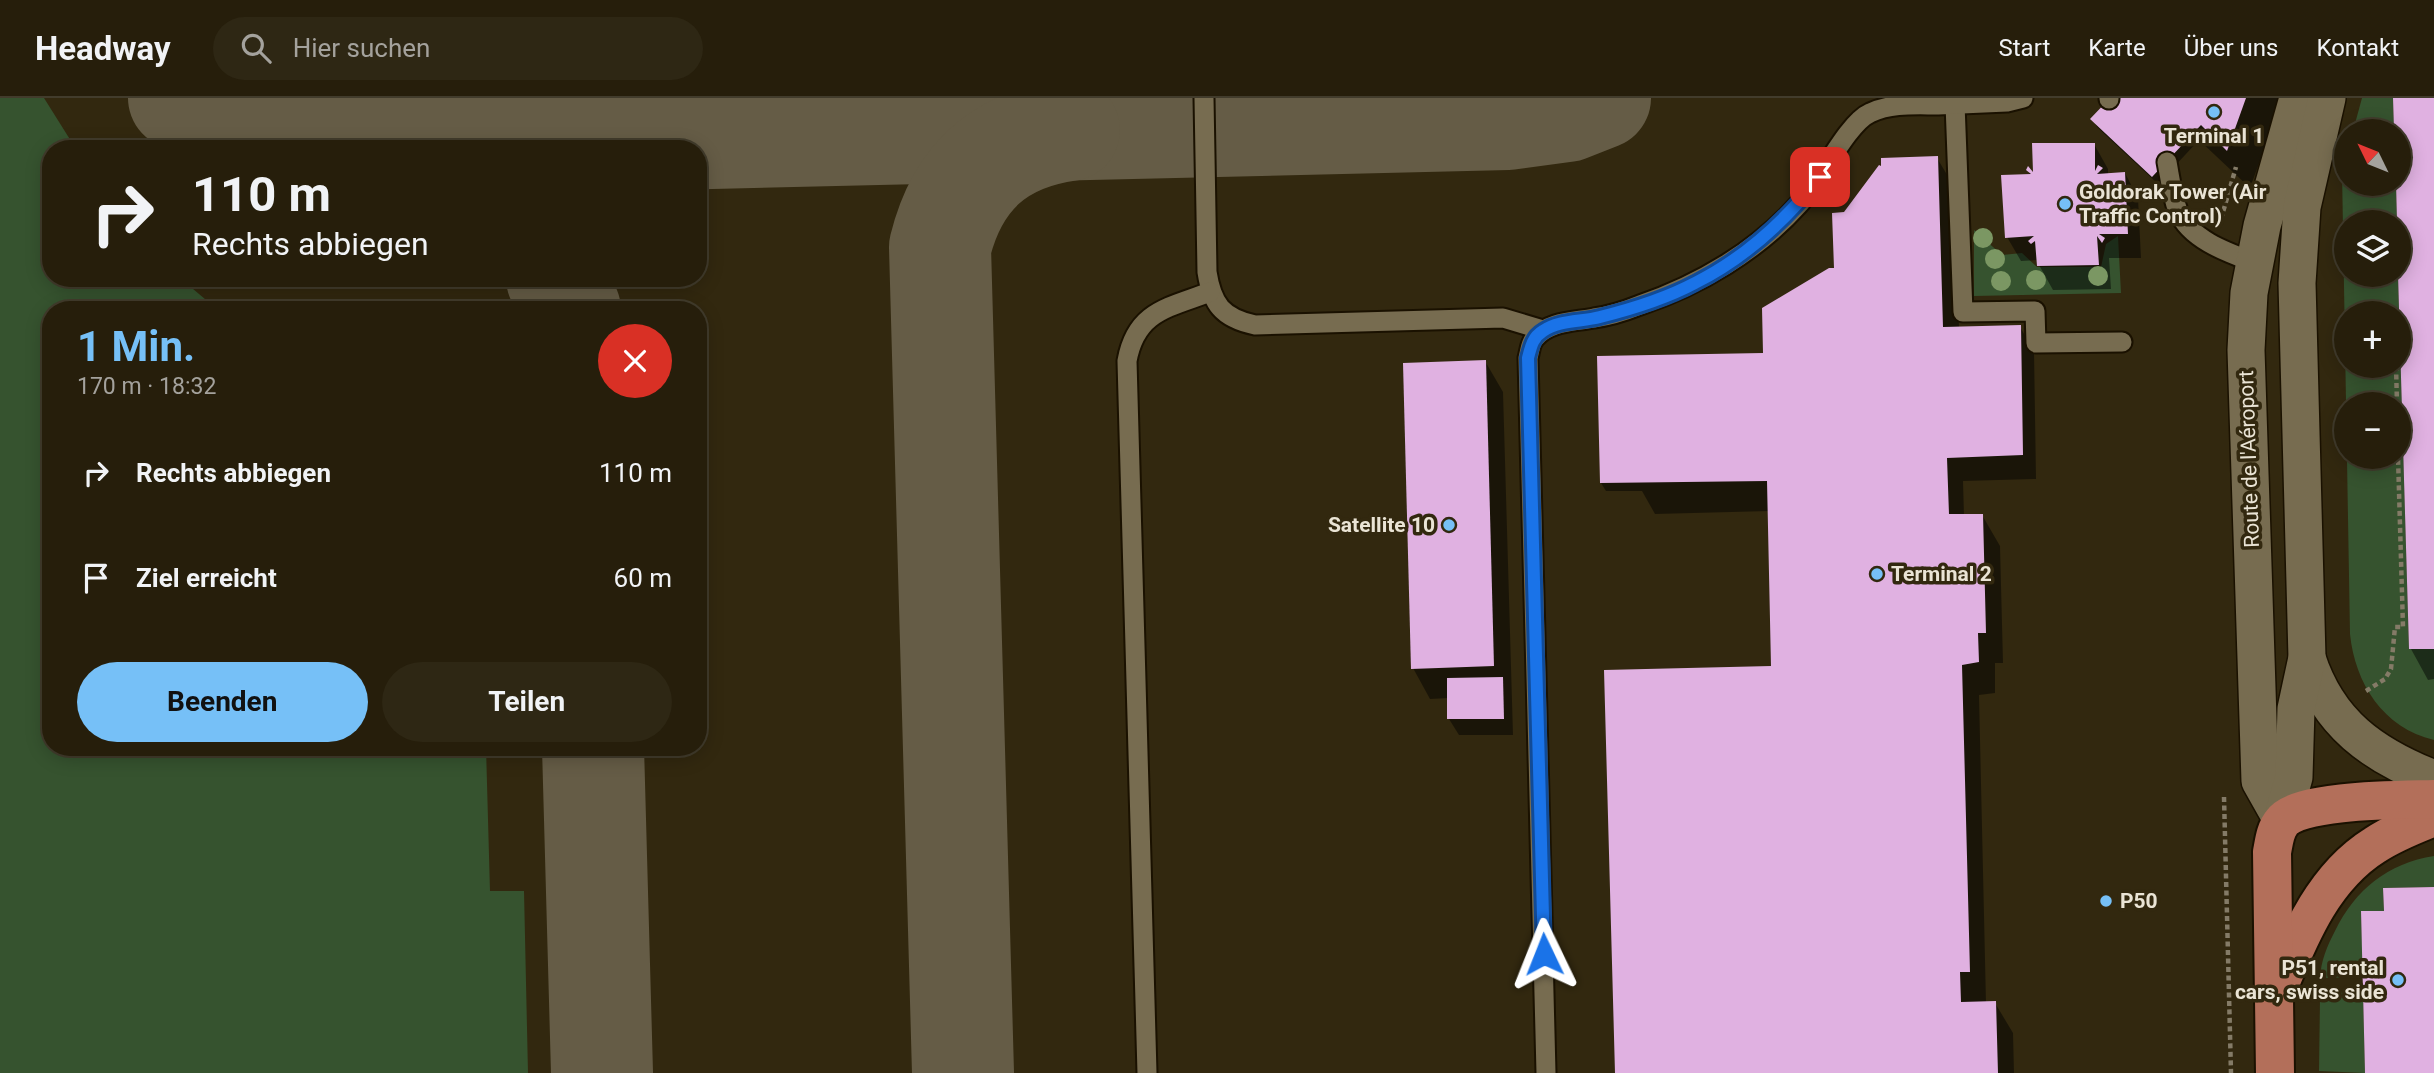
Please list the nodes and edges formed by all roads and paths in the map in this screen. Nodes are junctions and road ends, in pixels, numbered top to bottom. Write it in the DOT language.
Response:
graph roads {
  1 [pos="1204,98"];
  2 [pos="2023,98"];
  3 [pos="2298,98"];
  4 [pos="2327,98"];
  5 [pos="1955,104"];
  6 [pos="2167,162"];
  7 [pos="2256,263"];
  8 [pos="1210,292"];
  9 [pos="1543,330"];
  10 [pos="2122,342"];
  11 [pos="2399,469"];
  12 [pos="2307,658"];
  13 [pos="2360,696"];
  14 [pos="2434,779"];
  15 [pos="2434,799"];
  16 [pos="2225,813"];
  17 [pos="2434,817"];
  18 [pos="2282,820"];
  19 [pos="2276,995"];
  20 [pos="2276,1072"];
  21 [pos="1147,1073"];
  22 [pos="1546,1073"];
  23 [pos="2231,1073"];
  1 -- 8 [label="lane"];
  2 -- 5 [label="lane"];
  3 -- 7 [label="street, Route de l'Aéroport"];
  4 -- 12 [label="street"];
  5 -- 9 [label="lane"];
  5 -- 10 [label="lane"];
  6 -- 7 [label="lane"];
  7 -- 18 [label="street, Route de l'Aéroport"];
  8 -- 9 [label="lane"];
  8 -- 21 [label="lane"];
  9 -- 22 [label="lane"];
  11 -- 13 [label="path"];
  12 -- 14 [label="street"];
  12 -- 18 [label="street"];
  15 -- 18 [label="main road"];
  16 -- 23 [label="path"];
  17 -- 19 [label="main road"];
  18 -- 19 [label="main road"];
  19 -- 20 [label="main road"];
}
